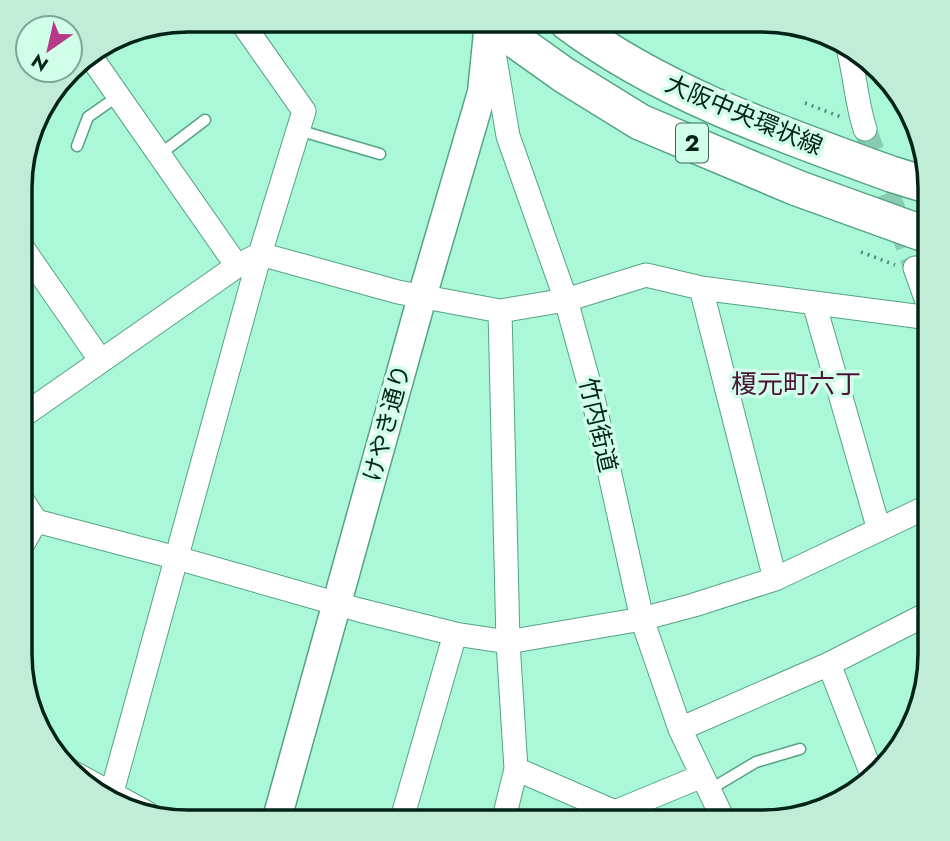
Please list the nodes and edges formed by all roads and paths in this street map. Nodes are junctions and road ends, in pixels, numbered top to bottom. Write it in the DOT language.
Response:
graph roads {
  1 [pos="249,32"];
  2 [pos="489,32"];
  3 [pos="491,32"];
  4 [pos="503,32"];
  5 [pos="583,32"];
  6 [pos="852,59"];
  7 [pos="95,62"];
  8 [pos="118,96"];
  9 [pos="805,103"];
  10 [pos="205,120"];
  11 [pos="864,126"];
  12 [pos="298,130"];
  13 [pos="77,146"];
  14 [pos="380,154"];
  15 [pos="159,155"];
  16 [pos="918,182"];
  17 [pos="918,232"];
  18 [pos="861,252"];
  19 [pos="260,254"];
  20 [pos="32,261"];
  21 [pos="237,266"];
  22 [pos="916,270"];
  23 [pos="918,276"];
  24 [pos="701,288"];
  25 [pos="422,297"];
  26 [pos="566,300"];
  27 [pos="814,303"];
  28 [pos="500,311"];
  29 [pos="918,316"];
  30 [pos="101,361"];
  31 [pos="32,409"];
  32 [pos="918,511"];
  33 [pos="32,515"];
  34 [pos="36,521"];
  35 [pos="32,528"];
  36 [pos="879,530"];
  37 [pos="177,558"];
  38 [pos="775,579"];
  39 [pos="337,603"];
  40 [pos="642,619"];
  41 [pos="918,619"];
  42 [pos="455,634"];
  43 [pos="508,642"];
  44 [pos="829,664"];
  45 [pos="680,729"];
  46 [pos="800,749"];
  47 [pos="869,767"];
  48 [pos="516,769"];
  49 [pos="705,783"];
  50 [pos="111,790"];
  51 [pos="506,809"];
  52 [pos="609,809"];
  53 [pos="624,809"];
  54 [pos="718,809"];
  55 [pos="279,810"];
  56 [pos="405,810"];
  1 -- 12 [label="street"];
  2 -- 25 [label="street, けやき通り"];
  3 -- 26 [label="street, 竹内街道"];
  4 -- 17 [label="main road, 大阪中央環状線 / 2"];
  5 -- 16 [label="main road, 大阪中央環状線 / 2, bridge"];
  6 -- 11 [label="street"];
  7 -- 8 [label="street"];
  8 -- 13 [label="lane"];
  8 -- 15 [label="street"];
  9 -- 11 [label="path"];
  10 -- 15 [label="lane"];
  12 -- 14 [label="lane"];
  12 -- 19 [label="street"];
  15 -- 21 [label="street"];
  18 -- 22 [label="path"];
  19 -- 21 [label="street"];
  19 -- 25 [label="street"];
  19 -- 37 [label="street"];
  20 -- 30 [label="street"];
  21 -- 30 [label="street"];
  22 -- 23 [label="street"];
  24 -- 26 [label="street"];
  24 -- 27 [label="street"];
  24 -- 38 [label="street"];
  25 -- 28 [label="street"];
  25 -- 39 [label="street, けやき通り"];
  26 -- 28 [label="street"];
  26 -- 40 [label="street, 竹内街道"];
  27 -- 29 [label="street"];
  27 -- 36 [label="street"];
  28 -- 43 [label="street"];
  30 -- 31 [label="street"];
  32 -- 36 [label="street"];
  33 -- 34 [label="street"];
  34 -- 35 [label="street"];
  34 -- 37 [label="street"];
  36 -- 38 [label="street"];
  37 -- 39 [label="street"];
  37 -- 50 [label="street"];
  38 -- 40 [label="street"];
  39 -- 42 [label="street"];
  39 -- 55 [label="street, けやき通り"];
  40 -- 43 [label="street"];
  40 -- 45 [label="street, 竹内街道"];
  41 -- 44 [label="street"];
  42 -- 43 [label="street"];
  42 -- 56 [label="street"];
  43 -- 48 [label="street"];
  44 -- 45 [label="street"];
  44 -- 47 [label="street"];
  45 -- 49 [label="street, 竹内街道"];
  46 -- 49 [label="lane"];
  48 -- 51 [label="street"];
  48 -- 52 [label="street"];
  49 -- 53 [label="street"];
  49 -- 54 [label="street, 竹内街道"];
}
